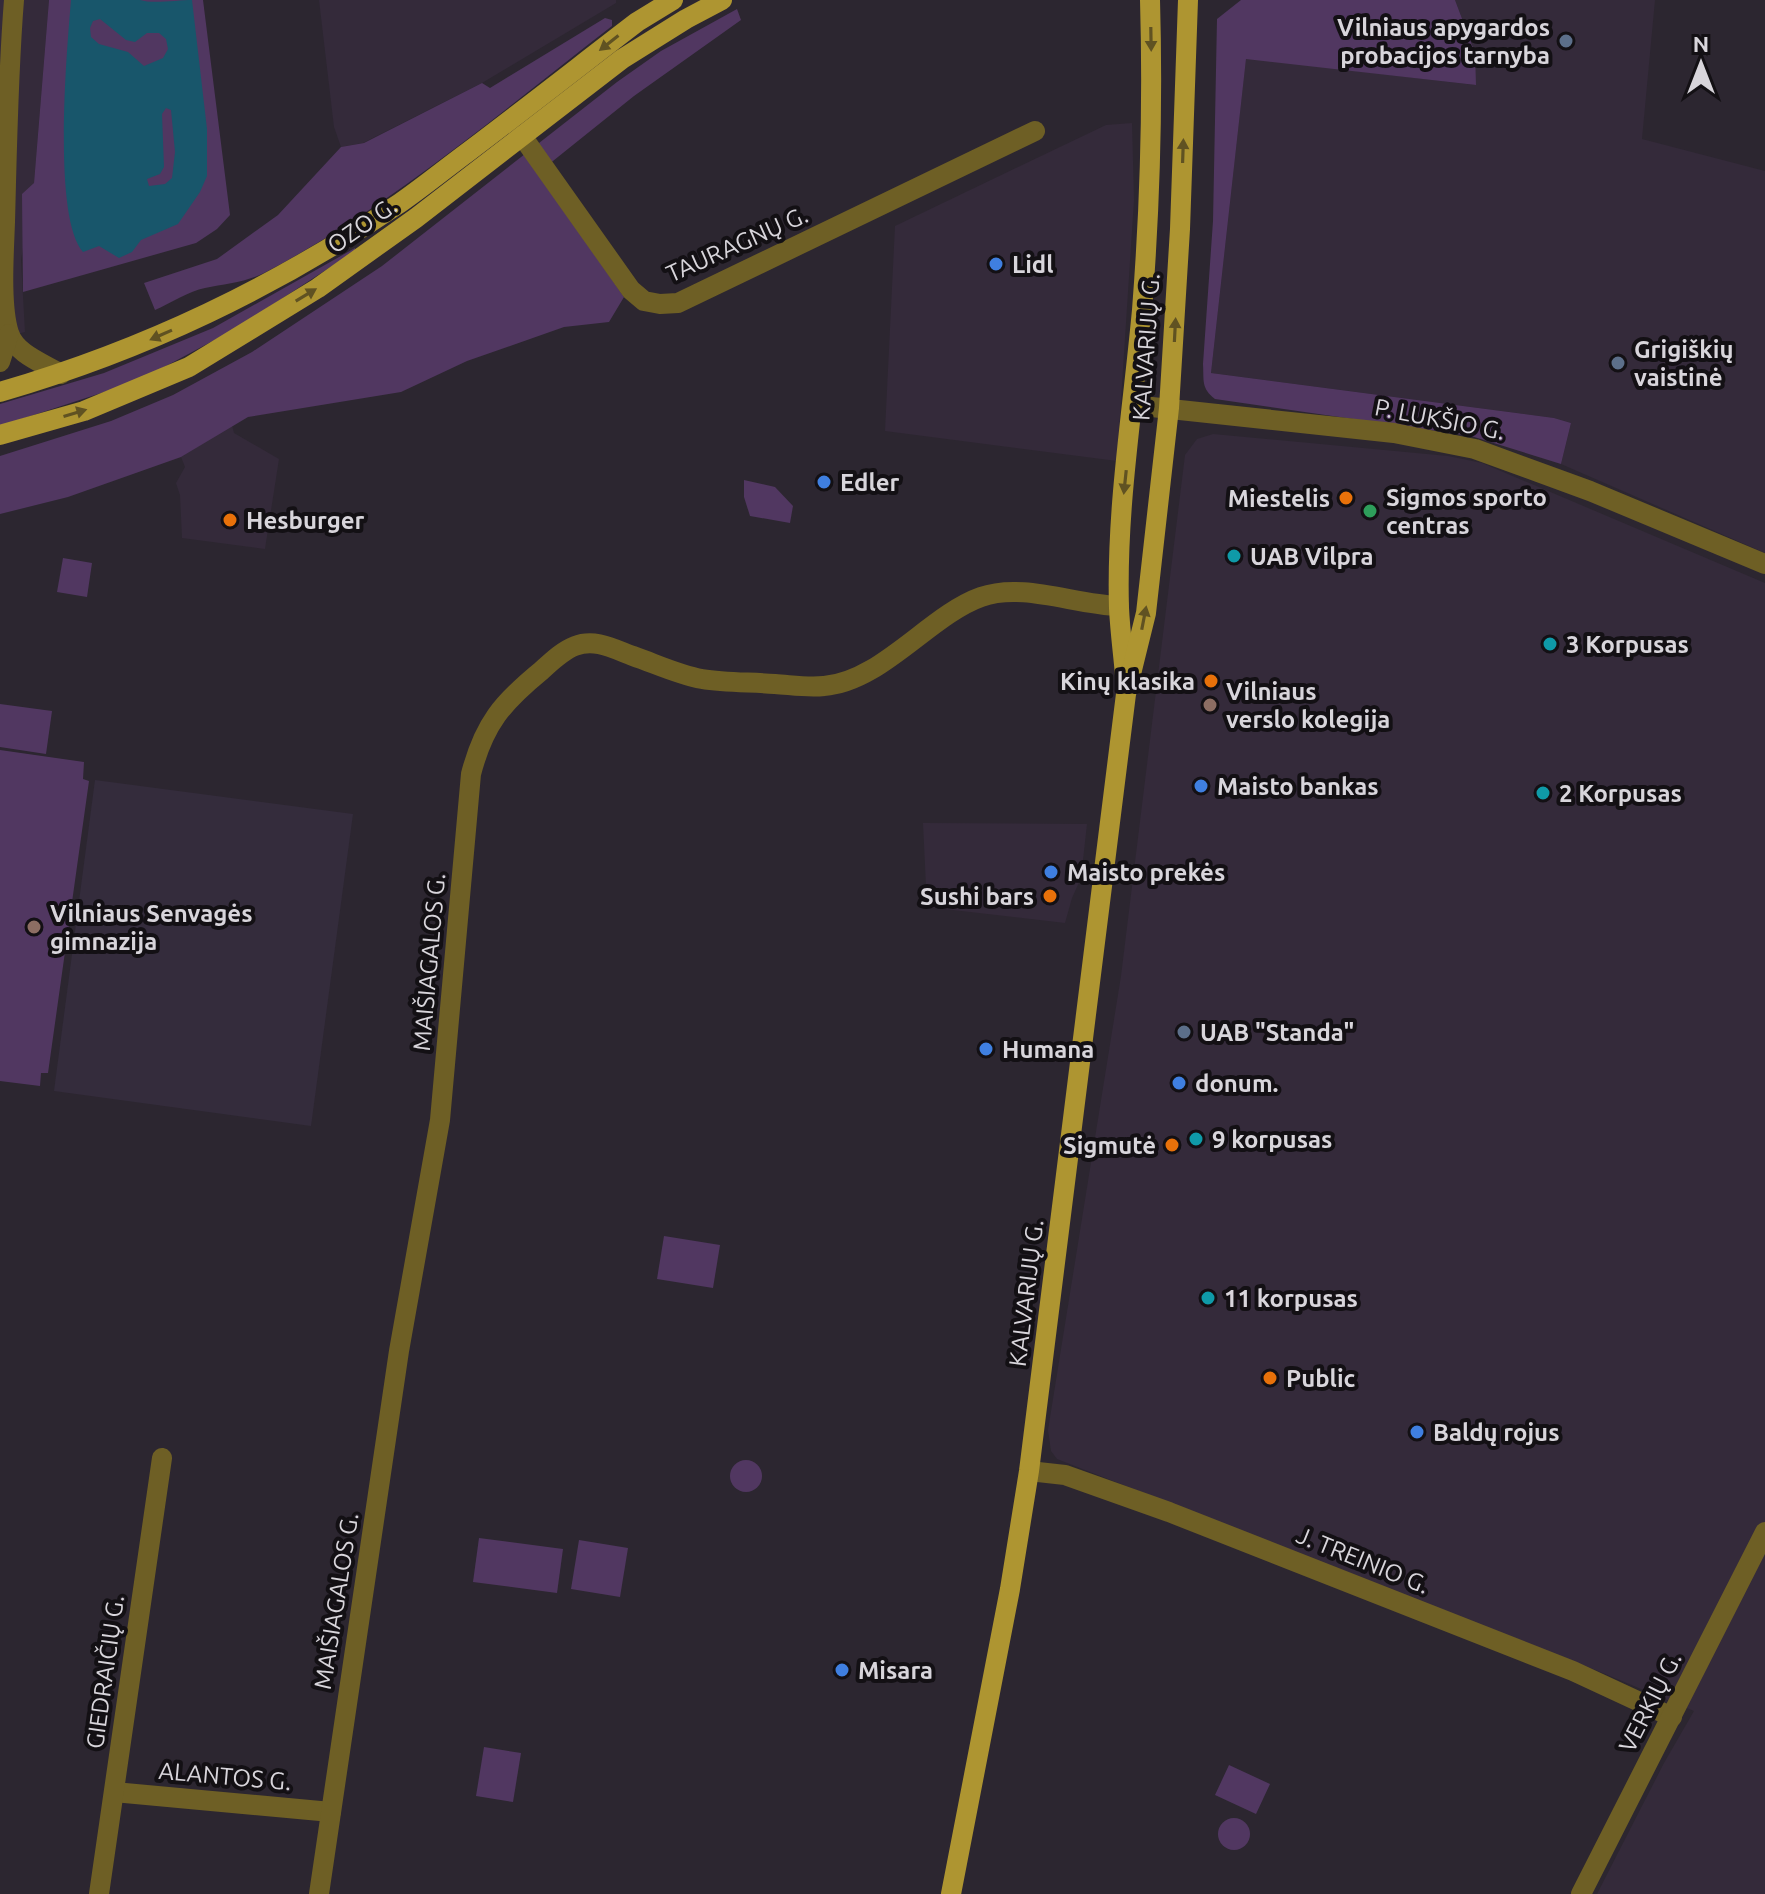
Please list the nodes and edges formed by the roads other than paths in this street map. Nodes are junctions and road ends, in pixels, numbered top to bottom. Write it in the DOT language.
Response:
graph roads {
  1 [pos="14,0"];
  2 [pos="673,0"];
  3 [pos="722,0"];
  4 [pos="1150,0"];
  5 [pos="1188,0"];
  6 [pos="1035,131"];
  7 [pos="522,136"];
  8 [pos="9,334"];
  9 [pos="0,362"];
  10 [pos="61,374"];
  11 [pos="0,392"];
  12 [pos="1133,405"];
  13 [pos="1169,408"];
  14 [pos="0,435"];
  15 [pos="1765,564"];
  16 [pos="1119,606"];
  17 [pos="1126,694"];
  18 [pos="162,1458"];
  19 [pos="1029,1471"];
  20 [pos="1765,1532"];
  21 [pos="1672,1717"];
  22 [pos="114,1792"];
  23 [pos="331,1812"];
  24 [pos="99,1894"];
  25 [pos="319,1894"];
  26 [pos="951,1894"];
  27 [pos="1581,1894"];
  1 -- 8 [label="street"];
  2 -- 10 [label="main road, OZO G., one-way"];
  3 -- 7 [label="main road, OZO G."];
  4 -- 12 [label="main road, KALVARIJŲ G., one-way"];
  13 -- 5 [label="main road, KALVARIJŲ G., one-way"];
  6 -- 7 [label="street, TAURAGNŲ G."];
  14 -- 7 [label="main road, OZO G., one-way"];
  8 -- 9 [label="street"];
  8 -- 10 [label="street"];
  10 -- 11 [label="main road, OZO G."];
  12 -- 13 [label="street, P. LUKŠIO G."];
  12 -- 16 [label="main road, KALVARIJŲ G., one-way"];
  13 -- 15 [label="street, P. LUKŠIO G."];
  17 -- 13 [label="main road, KALVARIJŲ G., one-way"];
  16 -- 17 [label="main road, KALVARIJŲ G."];
  16 -- 23 [label="street, MAIŠIAGALOS G."];
  17 -- 19 [label="main road, KALVARIJŲ G."];
  18 -- 22 [label="street, GIEDRAIČIŲ G."];
  19 -- 21 [label="street, J. TREINIO G."];
  19 -- 26 [label="main road, KALVARIJŲ G."];
  20 -- 21 [label="street, VERKIŲ G."];
  21 -- 27 [label="street, VERKIŲ G."];
  22 -- 23 [label="street, ALANTOS G."];
  22 -- 24 [label="street, GIEDRAIČIŲ G."];
  23 -- 25 [label="street, MAIŠIAGALOS G."];
}
